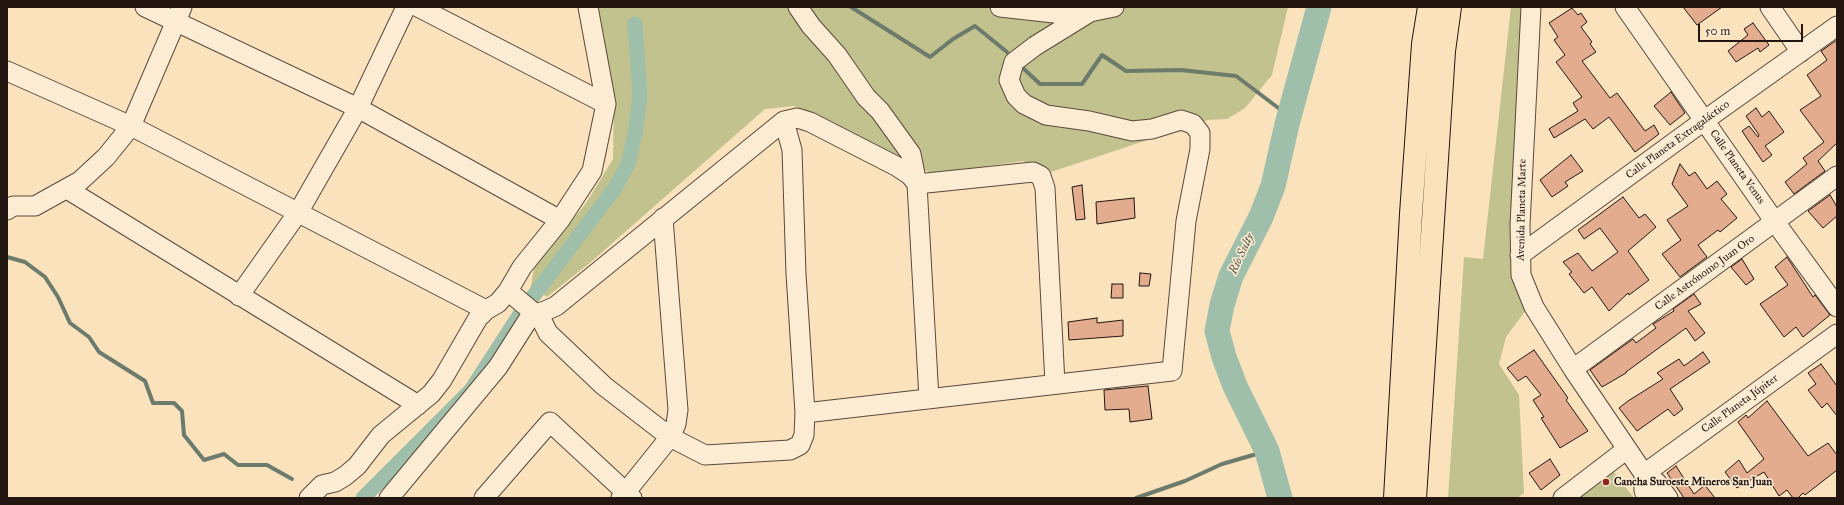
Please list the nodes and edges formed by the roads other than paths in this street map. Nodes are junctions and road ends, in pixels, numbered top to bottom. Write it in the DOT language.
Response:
graph roads {
  1 [pos="145,7"];
  2 [pos="406,7"];
  3 [pos="418,7"];
  4 [pos="588,7"];
  5 [pos="798,7"];
  6 [pos="1000,7"];
  7 [pos="1114,7"];
  8 [pos="1429,7"];
  9 [pos="1450,7"];
  10 [pos="1531,7"];
  11 [pos="1625,7"];
  12 [pos="1770,7"];
  13 [pos="1090,12"];
  14 [pos="178,15"];
  15 [pos="1837,26"];
  16 [pos="1801,52"];
  17 [pos="7,71"];
  18 [pos="606,104"];
  19 [pos="358,108"];
  20 [pos="1705,120"];
  21 [pos="784,121"];
  22 [pos="131,126"];
  23 [pos="1837,176"];
  24 [pos="917,184"];
  25 [pos="67,189"];
  26 [pos="7,210"];
  27 [pos="299,211"];
  28 [pos="663,218"];
  29 [pos="560,220"];
  30 [pos="1775,222"];
  31 [pos="1520,254"];
  32 [pos="508,291"];
  33 [pos="239,296"];
  34 [pos="1837,307"];
  35 [pos="486,310"];
  36 [pos="536,312"];
  37 [pos="1837,334"];
  38 [pos="1573,369"];
  39 [pos="1055,384"];
  40 [pos="929,399"];
  41 [pos="418,405"];
  42 [pos="806,413"];
  43 [pos="670,436"];
  44 [pos="1627,450"];
  45 [pos="1644,474"];
  46 [pos="626,496"];
  47 [pos="309,498"];
  48 [pos="389,498"];
  49 [pos="484,498"];
  50 [pos="1395,498"];
  51 [pos="1415,498"];
  52 [pos="1562,498"];
  53 [pos="1649,498"];
  54 [pos="1668,498"];
  1 -- 14 [label="street"];
  2 -- 19 [label="street"];
  3 -- 18 [label="street"];
  4 -- 18 [label="street"];
  5 -- 24 [label="street"];
  6 -- 13 [label="street"];
  7 -- 13 [label="street"];
  8 -- 50 [label="highway"];
  9 -- 51 [label="highway"];
  10 -- 31 [label="street, Avenida Planeta Marte"];
  11 -- 20 [label="street, Calle Planeta Venus"];
  12 -- 16 [label="street"];
  13 -- 39 [label="street"];
  14 -- 19 [label="street"];
  14 -- 22 [label="street"];
  15 -- 16 [label="street, Calle Planeta Extragaláctico"];
  16 -- 20 [label="street, Calle Planeta Extragaláctico"];
  17 -- 22 [label="street"];
  18 -- 29 [label="street"];
  19 -- 27 [label="street"];
  19 -- 29 [label="street"];
  20 -- 30 [label="street, Calle Planeta Venus"];
  20 -- 31 [label="street, Calle Planeta Extragaláctico"];
  21 -- 24 [label="street"];
  21 -- 28 [label="street"];
  21 -- 42 [label="street"];
  22 -- 25 [label="street"];
  22 -- 27 [label="street"];
  23 -- 30 [label="street, Calle Astrónomo Juan Oro"];
  24 -- 39 [label="street"];
  24 -- 40 [label="street"];
  25 -- 26 [label="street"];
  25 -- 33 [label="street"];
  27 -- 33 [label="street"];
  27 -- 35 [label="street"];
  28 -- 36 [label="street"];
  28 -- 43 [label="street"];
  29 -- 32 [label="street"];
  30 -- 34 [label="street, Calle Planeta Venus"];
  30 -- 38 [label="street, Calle Astrónomo Juan Oro"];
  31 -- 38 [label="street, Avenida Planeta Marte"];
  32 -- 35 [label="street"];
  32 -- 36 [label="street"];
  33 -- 41 [label="street"];
  35 -- 41 [label="street"];
  36 -- 43 [label="street"];
  36 -- 48 [label="street"];
  37 -- 45 [label="street, Calle Planeta Júpiter"];
  38 -- 44 [label="street, Avenida Planeta Marte"];
  39 -- 40 [label="street"];
  40 -- 42 [label="street"];
  41 -- 47 [label="street"];
  42 -- 43 [label="street"];
  43 -- 46 [label="street"];
  44 -- 45 [label="street, Avenida Planeta Marte"];
  44 -- 52 [label="street"];
  45 -- 53 [label="street"];
  45 -- 54 [label="street, Avenida Planeta Marte"];
  46 -- 49 [label="street"];
}
